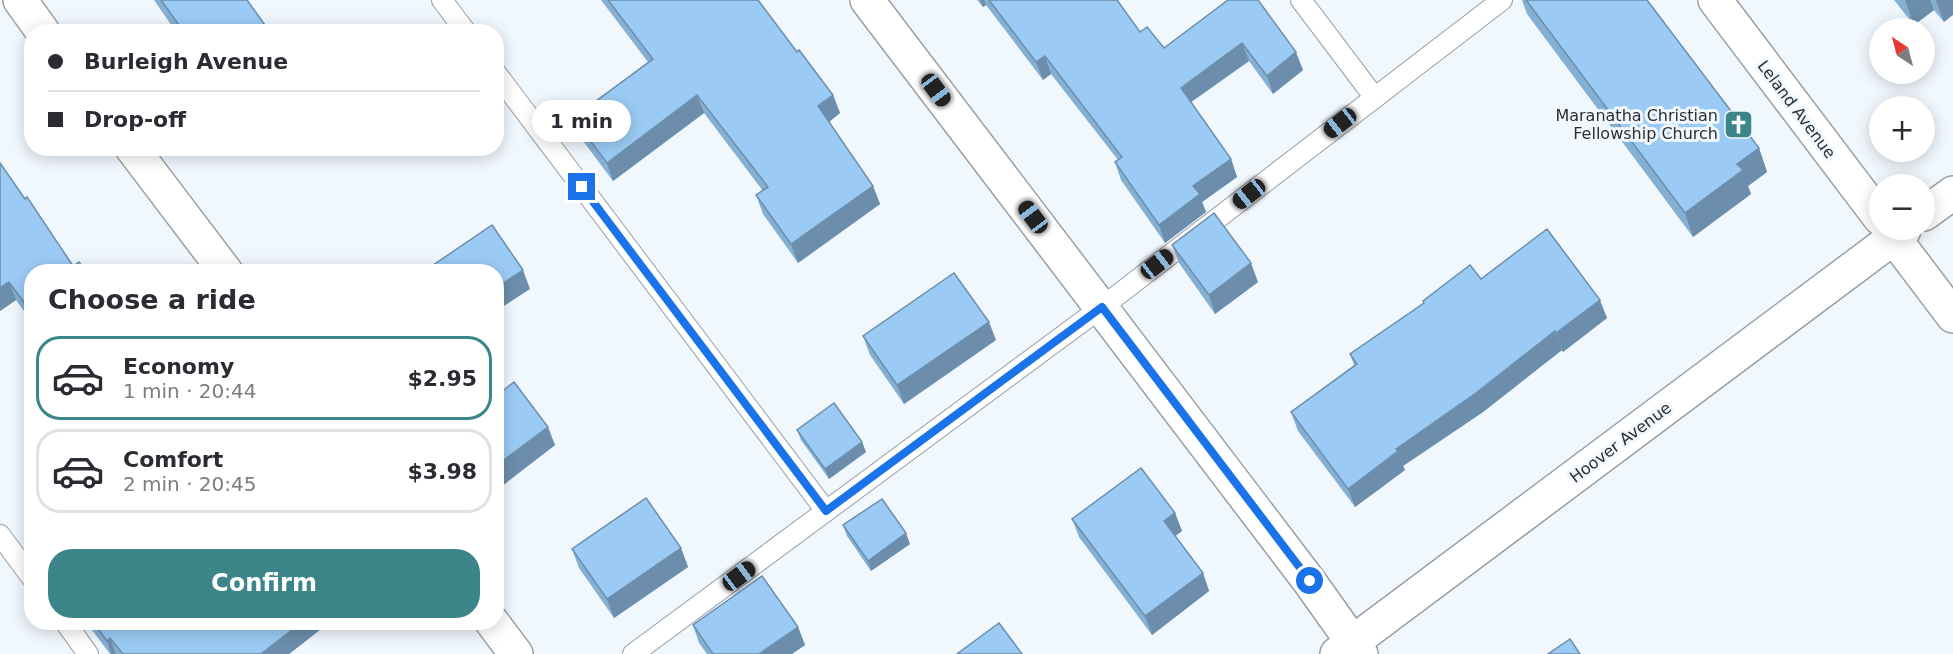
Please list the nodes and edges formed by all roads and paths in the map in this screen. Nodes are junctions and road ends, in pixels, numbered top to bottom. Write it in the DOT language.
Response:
graph roads {
  1 [pos="20,0"];
  2 [pos="442,0"];
  3 [pos="867,0"];
  4 [pos="1301,0"];
  5 [pos="1502,0"];
  6 [pos="1715,0"];
  7 [pos="38,24"];
  8 [pos="460,24"];
  9 [pos="504,84"];
  10 [pos="1375,98"];
  11 [pos="138,156"];
  12 [pos="1953,193"];
  13 [pos="1869,200"];
  14 [pos="1935,206"];
  15 [pos="1877,240"];
  16 [pos="1899,240"];
  17 [pos="220,264"];
  18 [pos="1102,307"];
  19 [pos="1953,316"];
  20 [pos="826,511"];
  21 [pos="0,536"];
  22 [pos="24,568"];
  23 [pos="71,630"];
  24 [pos="498,630"];
  25 [pos="1350,650"];
  26 [pos="88,654"];
  27 [pos="516,654"];
  28 [pos="633,654"];
  1 -- 7 [label="street"];
  2 -- 8 [label="lane"];
  3 -- 18 [label="street"];
  4 -- 10 [label="lane"];
  5 -- 10 [label="lane"];
  6 -- 13 [label="street, Leland Avenue"];
  9 -- 20 [label="lane"];
  10 -- 18 [label="lane"];
  11 -- 17 [label="street"];
  12 -- 14 [label="street"];
  15 -- 25 [label="street, Hoover Avenue"];
  16 -- 19 [label="street, Leland Avenue"];
  18 -- 20 [label="lane"];
  18 -- 25 [label="street"];
  20 -- 28 [label="lane"];
  21 -- 22 [label="lane"];
  23 -- 26 [label="lane"];
  24 -- 27 [label="street"];
}
